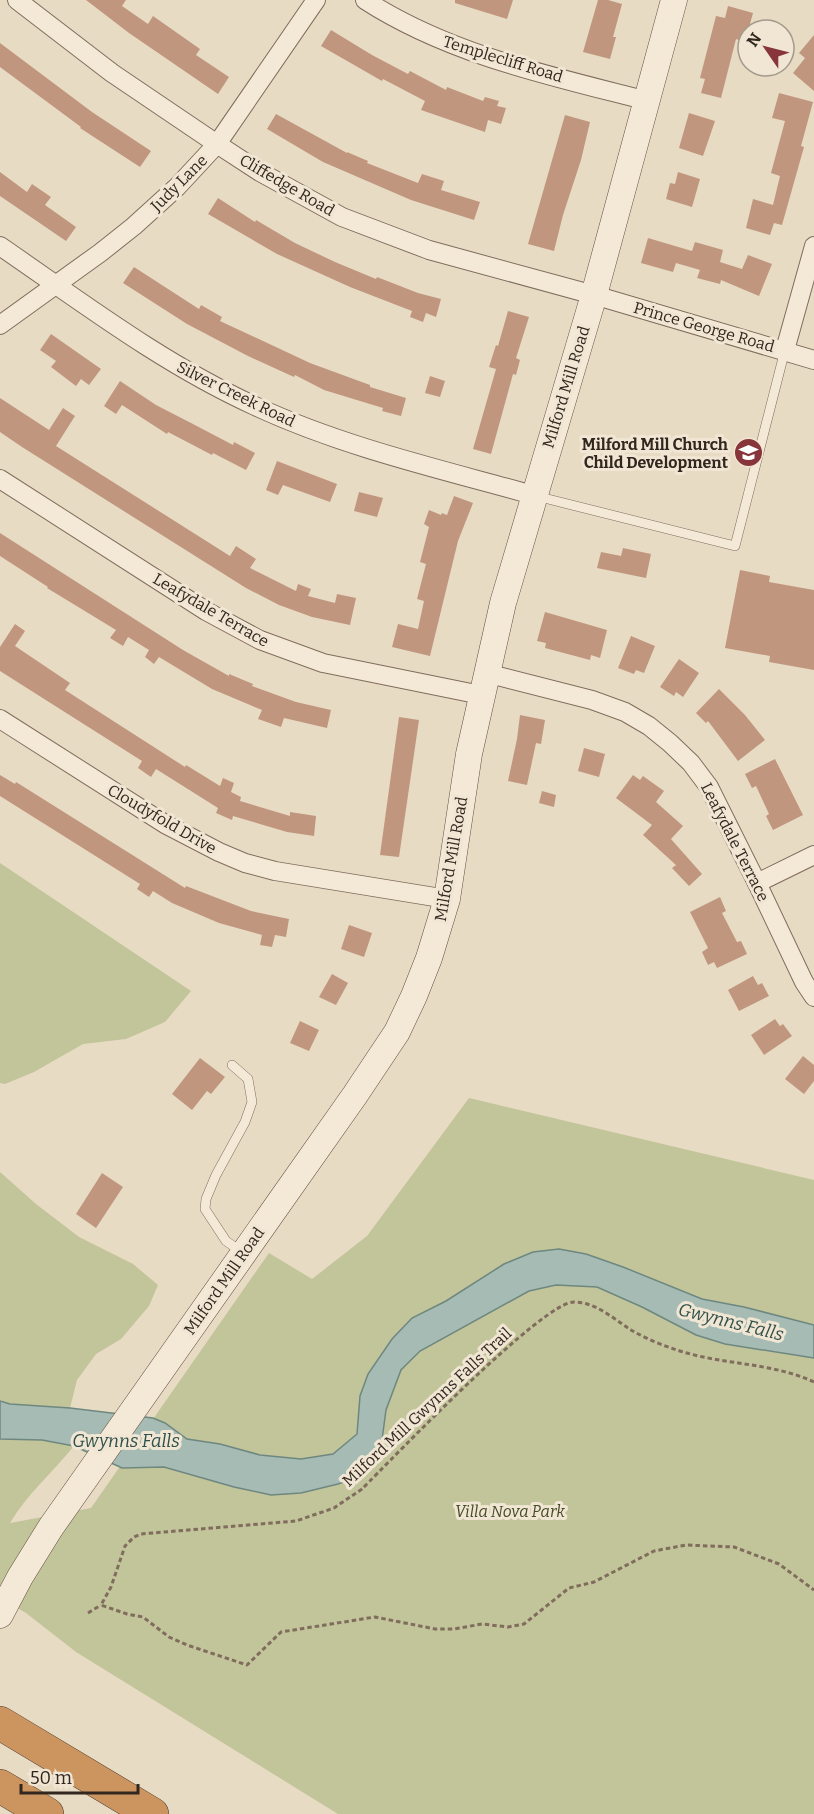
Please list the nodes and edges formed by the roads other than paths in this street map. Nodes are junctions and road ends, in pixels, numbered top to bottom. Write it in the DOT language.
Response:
graph roads {
  1 [pos="17,0"];
  2 [pos="316,0"];
  3 [pos="365,0"];
  4 [pos="674,0"];
  5 [pos="648,101"];
  6 [pos="217,144"];
  7 [pos="0,246"];
  8 [pos="814,246"];
  9 [pos="56,285"];
  10 [pos="594,295"];
  11 [pos="0,325"];
  12 [pos="785,350"];
  13 [pos="814,360"];
  14 [pos="0,479"];
  15 [pos="533,495"];
  16 [pos="483,684"];
  17 [pos="0,719"];
  18 [pos="814,855"];
  19 [pos="757,883"];
  20 [pos="447,899"];
  21 [pos="814,997"];
  22 [pos="232,1065"];
  23 [pos="243,1254"];
  24 [pos="0,1615"];
  25 [pos="0,1723"];
  26 [pos="0,1786"];
  27 [pos="46,1814"];
  28 [pos="152,1814"];
  1 -- 6 [label="street, Cliffedge Road"];
  2 -- 6 [label="street, Judy Lane"];
  3 -- 5 [label="street, Templecliff Road"];
  4 -- 5 [label="main road, Milford Mill Road"];
  5 -- 10 [label="main road, Milford Mill Road"];
  6 -- 9 [label="street, Judy Lane"];
  6 -- 10 [label="street, Cliffedge Road"];
  7 -- 9 [label="street, Silver Creek Road"];
  8 -- 12 [label="street"];
  9 -- 11 [label="street, Judy Lane"];
  9 -- 15 [label="street, Silver Creek Road"];
  10 -- 12 [label="street, Prince George Road"];
  10 -- 15 [label="main road, Milford Mill Road"];
  12 -- 13 [label="street, Prince George Road"];
  12 -- 15 [label="lane"];
  14 -- 16 [label="street, Leafydale Terrace"];
  15 -- 16 [label="main road, Milford Mill Road"];
  16 -- 19 [label="street, Leafydale Terrace"];
  16 -- 20 [label="main road, Milford Mill Road"];
  17 -- 20 [label="street, Cloudyfold Drive"];
  18 -- 19 [label="street"];
  19 -- 21 [label="street, Leafydale Terrace"];
  20 -- 23 [label="main road, Milford Mill Road"];
  22 -- 23 [label="lane"];
  23 -- 24 [label="main road, Milford Mill Road"];
  25 -- 28 [label="highway"];
  26 -- 27 [label="highway"];
}
